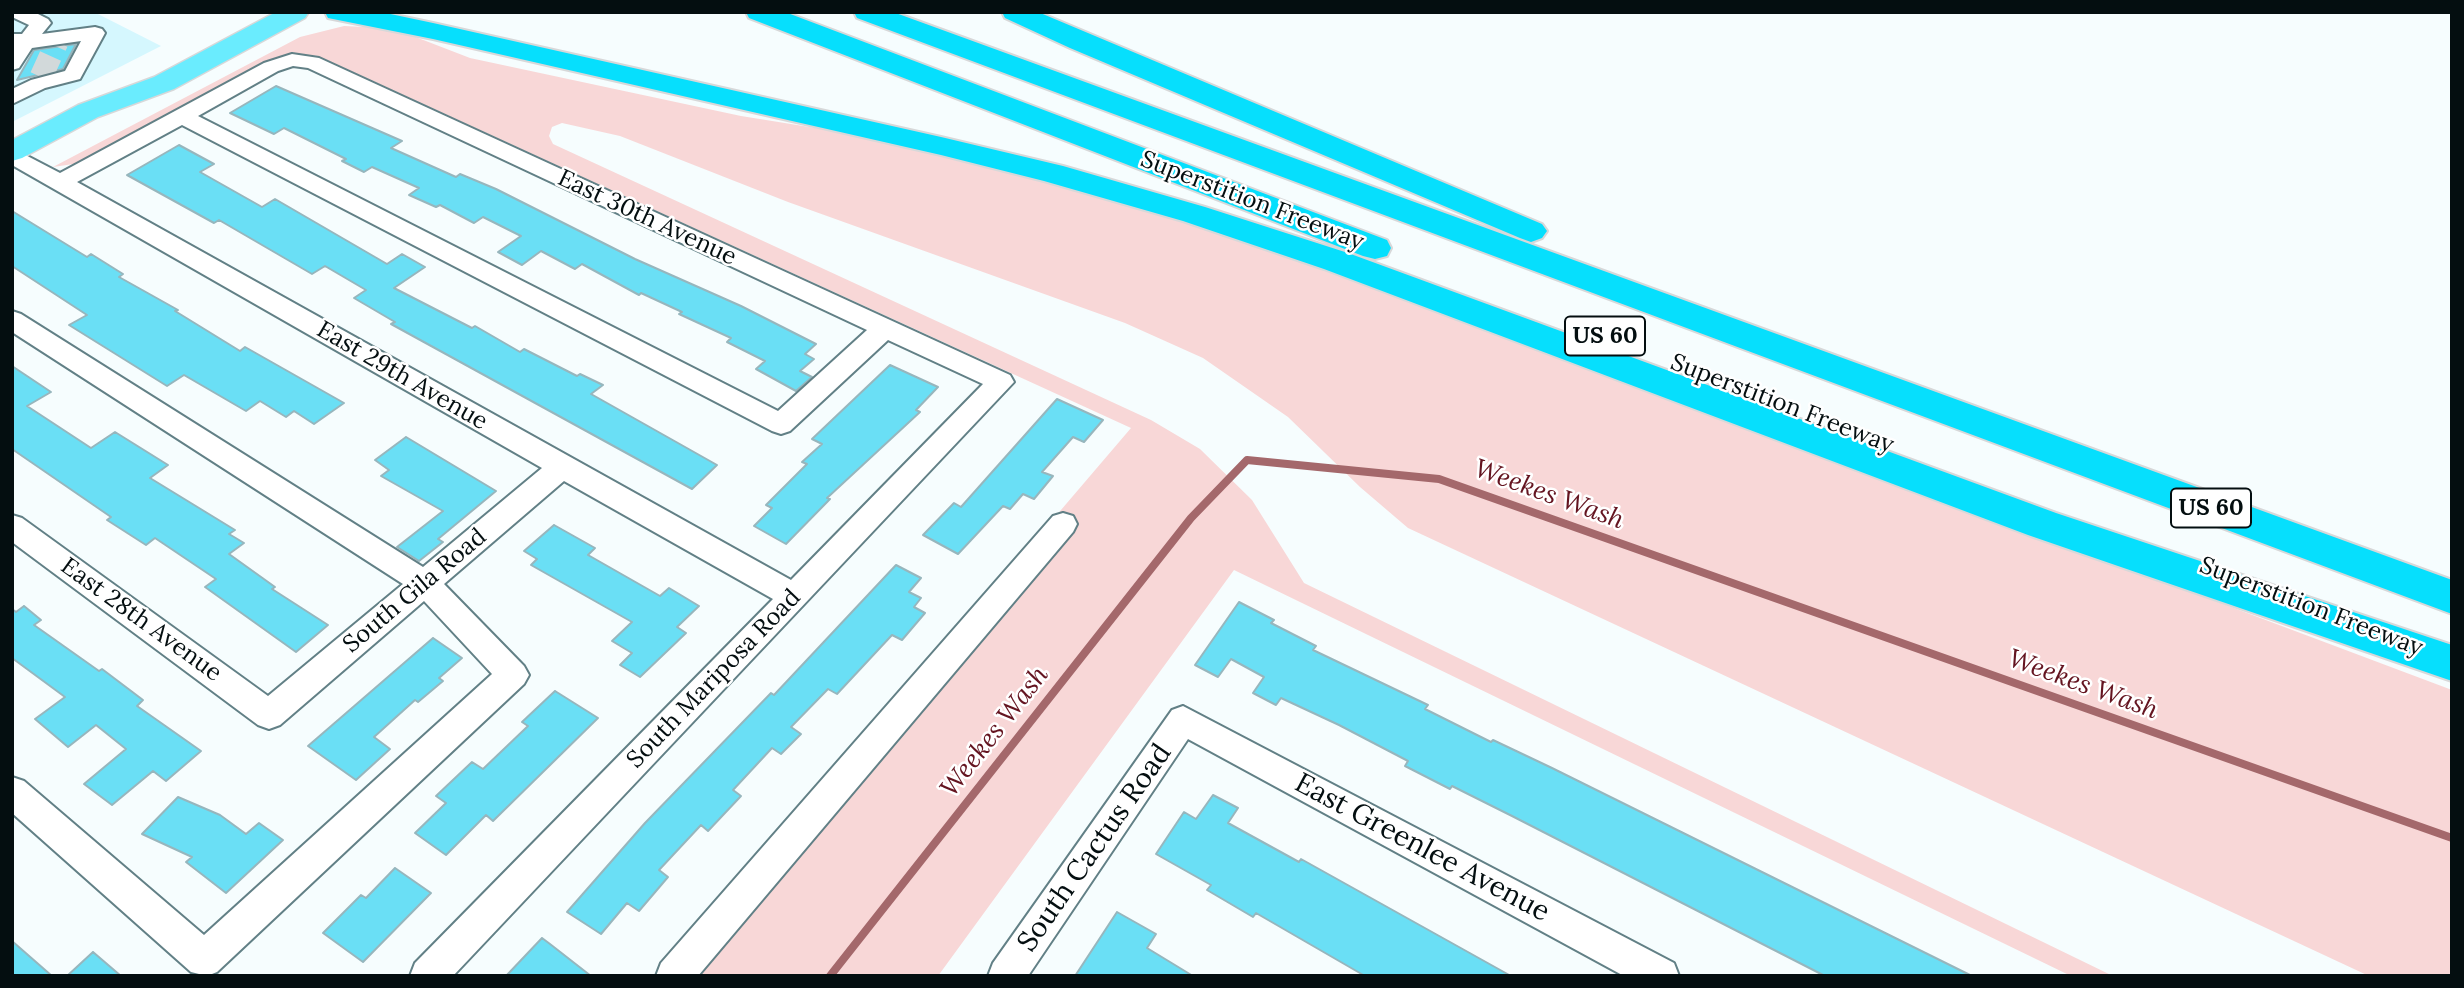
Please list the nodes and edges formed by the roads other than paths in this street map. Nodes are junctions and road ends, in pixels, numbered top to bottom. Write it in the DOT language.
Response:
graph roads {
  1 [pos="17,12"];
  2 [pos="248,12"];
  3 [pos="296,12"];
  4 [pos="338,12"];
  5 [pos="759,12"];
  6 [pos="867,12"];
  7 [pos="1016,12"];
  8 [pos="19,40"];
  9 [pos="12,64"];
  10 [pos="39,81"];
  11 [pos="12,88"];
  12 [pos="12,97"];
  13 [pos="88,111"];
  14 [pos="181,116"];
  15 [pos="12,153"];
  16 [pos="61,182"];
  17 [pos="12,320"];
  18 [pos="884,329"];
  19 [pos="1001,382"];
  20 [pos="1971,420"];
  21 [pos="562,467"];
  22 [pos="1063,524"];
  23 [pos="12,526"];
  24 [pos="425,583"];
  25 [pos="794,596"];
  26 [pos="2452,597"];
  27 [pos="2452,662"];
  28 [pos="269,715"];
  29 [pos="1184,720"];
  30 [pos="12,792"];
  31 [pos="428,976"];
  32 [pos="674,976"];
  33 [pos="1006,976"];
  34 [pos="1661,976"];
  1 -- 8 [label="street"];
  2 -- 13 [label="main road"];
  3 -- 13 [label="main road"];
  4 -- 27 [label="highway"];
  5 -- 27 [label="highway, Superstition Freeway / US 60"];
  6 -- 20 [label="highway, Superstition Freeway / US 60"];
  7 -- 20 [label="highway"];
  8 -- 9 [label="street"];
  8 -- 10 [label="street"];
  10 -- 11 [label="street"];
  10 -- 12 [label="street"];
  13 -- 15 [label="main road"];
  14 -- 16 [label="street"];
  14 -- 18 [label="street, East 30th Avenue"];
  14 -- 18 [label="street"];
  15 -- 16 [label="street, East 29th Avenue"];
  16 -- 21 [label="street, East 29th Avenue"];
  17 -- 24 [label="street"];
  18 -- 19 [label="street, East 30th Avenue"];
  19 -- 25 [label="street, South Mariposa Road"];
  20 -- 26 [label="highway, Superstition Freeway / US 60"];
  21 -- 24 [label="street, South Gila Road"];
  21 -- 25 [label="street, East 29th Avenue"];
  22 -- 32 [label="street"];
  23 -- 28 [label="street, East 28th Avenue"];
  24 -- 28 [label="street, South Gila Road"];
  24 -- 30 [label="street"];
  25 -- 31 [label="street, South Mariposa Road"];
  29 -- 33 [label="street, South Cactus Road"];
  29 -- 34 [label="street, East Greenlee Avenue"];
}
